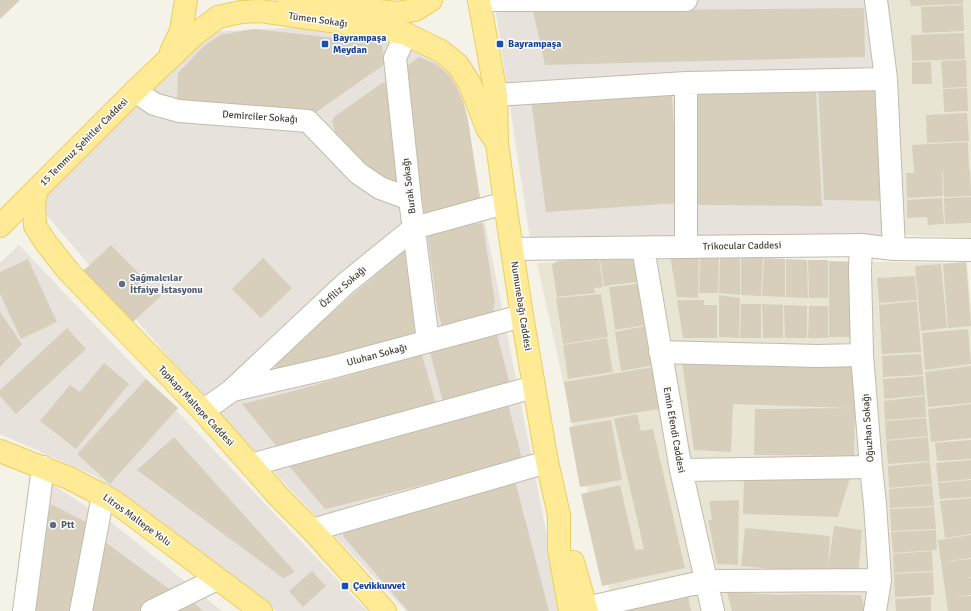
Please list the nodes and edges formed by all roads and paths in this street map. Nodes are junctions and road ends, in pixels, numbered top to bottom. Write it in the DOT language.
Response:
graph roads {
  1 [pos="186,0"];
  2 [pos="288,0"];
  3 [pos="431,0"];
  4 [pos="479,0"];
  5 [pos="686,0"];
  6 [pos="876,0"];
  7 [pos="406,34"];
  8 [pos="168,58"];
  9 [pos="886,78"];
  10 [pos="686,83"];
  11 [pos="135,91"];
  12 [pos="496,95"];
  13 [pos="497,143"];
  14 [pos="37,189"];
  15 [pos="410,199"];
  16 [pos="505,203"];
  17 [pos="0,226"];
  18 [pos="414,228"];
  19 [pos="861,245"];
  20 [pos="686,247"];
  21 [pos="643,248"];
  22 [pos="513,249"];
  23 [pos="894,249"];
  24 [pos="971,250"];
  25 [pos="522,316"];
  26 [pos="428,341"];
  27 [pos="660,352"];
  28 [pos="862,355"];
  29 [pos="534,387"];
  30 [pos="231,391"];
  31 [pos="203,412"];
  32 [pos="0,451"];
  33 [pos="547,462"];
  34 [pos="251,465"];
  35 [pos="43,467"];
  36 [pos="870,467"];
  37 [pos="681,470"];
  38 [pos="103,495"];
  39 [pos="312,530"];
  40 [pos="217,579"];
  41 [pos="880,580"];
  42 [pos="706,581"];
  43 [pos="581,610"];
  44 [pos="24,611"];
  45 [pos="81,611"];
  46 [pos="152,611"];
  47 [pos="261,611"];
  48 [pos="385,611"];
  49 [pos="713,611"];
  50 [pos="875,611"];
  1 -- 8 [label="main road"];
  2 -- 3 [label="main road"];
  4 -- 5 [label="street"];
  4 -- 12 [label="main road, Numunebağı Caddesi"];
  6 -- 9 [label="street"];
  7 -- 8 [label="main road, Tümen Sokağı"];
  7 -- 13 [label="main road, Tümen Sokağı"];
  7 -- 15 [label="street, Burak Sokağı"];
  8 -- 11 [label="main road, 15 Temmuz Şehitler Caddesi"];
  9 -- 10 [label="street"];
  9 -- 23 [label="street"];
  10 -- 12 [label="street"];
  10 -- 20 [label="street"];
  11 -- 14 [label="main road, 15 Temmuz Şehitler Caddesi"];
  11 -- 15 [label="street, Demirciler Sokağı"];
  12 -- 13 [label="main road, Numunebağı Caddesi"];
  13 -- 16 [label="main road, Numunebağı Caddesi"];
  14 -- 17 [label="main road, 15 Temmuz Şehitler Caddesi"];
  14 -- 31 [label="main road, Topkapı Maltepe Caddesi"];
  15 -- 18 [label="street, Burak Sokağı"];
  16 -- 18 [label="street, Özfiliz Sokağı"];
  16 -- 22 [label="main road, Numunebağı Caddesi"];
  18 -- 26 [label="street, Burak Sokağı"];
  18 -- 30 [label="street, Özfiliz Sokağı"];
  19 -- 20 [label="street, Trikocular Caddesi"];
  19 -- 23 [label="street, Trikocular Caddesi"];
  19 -- 28 [label="street, Oğuzhan Sokağı"];
  20 -- 21 [label="street, Trikocular Caddesi"];
  21 -- 22 [label="street, Trikocular Caddesi"];
  21 -- 27 [label="street, Emin Efendi Caddesi"];
  22 -- 25 [label="main road, Numunebağı Caddesi"];
  23 -- 24 [label="street, Trikocular Caddesi"];
  25 -- 26 [label="street, Uluhan Sokağı"];
  25 -- 29 [label="main road, Numunebağı Caddesi"];
  26 -- 30 [label="street, Uluhan Sokağı"];
  27 -- 28 [label="street"];
  27 -- 37 [label="street, Emin Efendi Caddesi"];
  28 -- 36 [label="street, Oğuzhan Sokağı"];
  29 -- 33 [label="main road, Numunebağı Caddesi"];
  29 -- 34 [label="street"];
  30 -- 31 [label="street, Özfiliz Sokağı"];
  31 -- 34 [label="main road, Topkapı Maltepe Caddesi"];
  32 -- 35 [label="main road, Litros Maltepe Yolu"];
  33 -- 39 [label="street"];
  33 -- 43 [label="main road, Numunebağı Caddesi"];
  34 -- 39 [label="main road, Topkapı Maltepe Caddesi"];
  35 -- 38 [label="main road, Litros Maltepe Yolu"];
  35 -- 44 [label="street"];
  36 -- 37 [label="street"];
  36 -- 41 [label="street, Oğuzhan Sokağı"];
  37 -- 42 [label="street, Emin Efendi Caddesi"];
  38 -- 40 [label="main road, Litros Maltepe Yolu"];
  38 -- 45 [label="street"];
  39 -- 48 [label="main road, Topkapı Maltepe Caddesi"];
  40 -- 46 [label="street"];
  40 -- 47 [label="main road, Litros Maltepe Yolu"];
  41 -- 42 [label="street"];
  41 -- 50 [label="street, Oğuzhan Sokağı"];
  42 -- 43 [label="street"];
  42 -- 49 [label="street, Emin Efendi Caddesi"];
}
